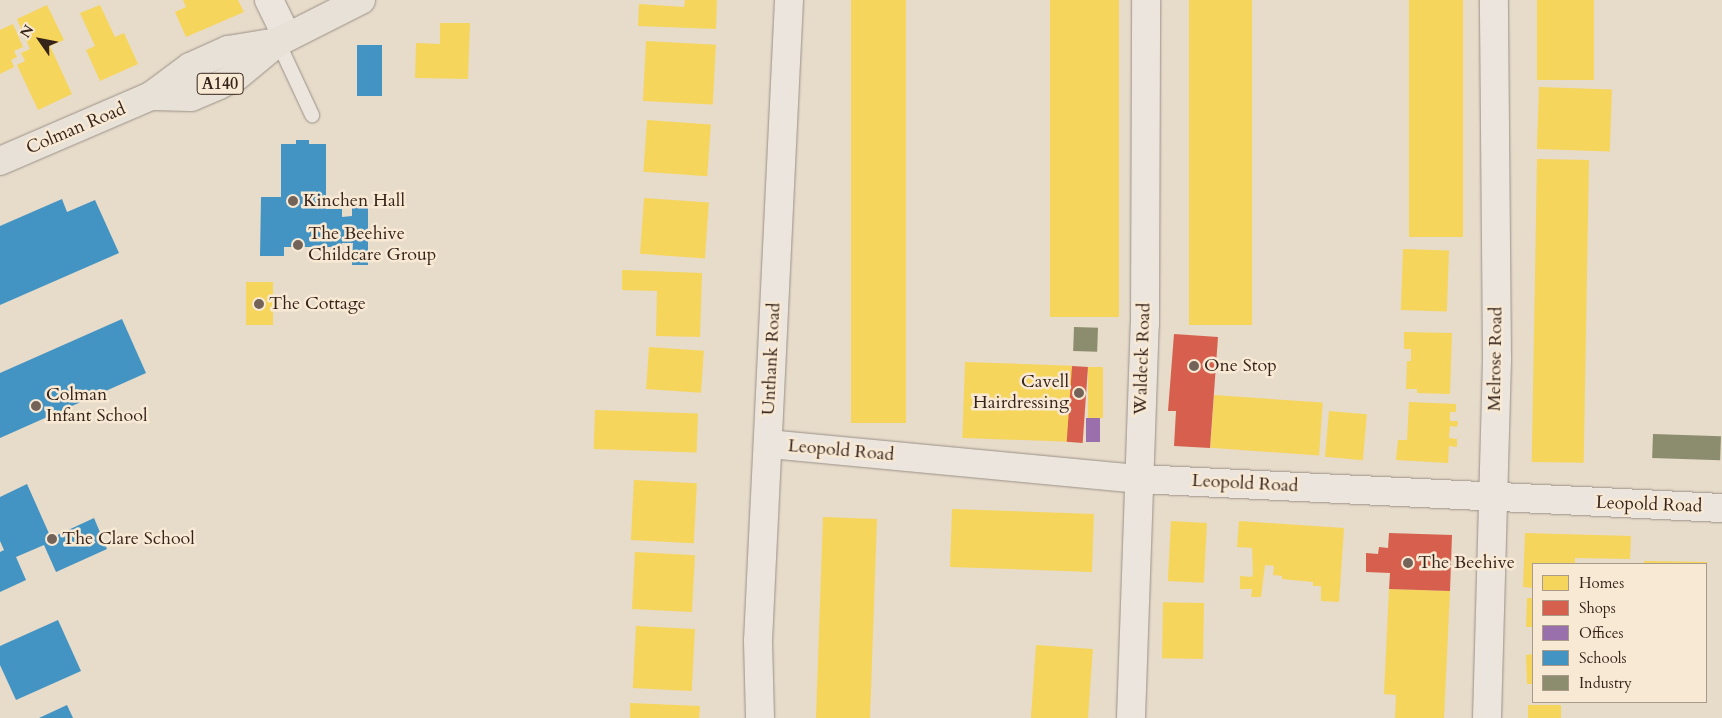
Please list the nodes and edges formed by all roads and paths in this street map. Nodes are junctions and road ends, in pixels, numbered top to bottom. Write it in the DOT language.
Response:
graph roads {
  1 [pos="269,0"];
  2 [pos="361,0"];
  3 [pos="789,0"];
  4 [pos="1146,0"];
  5 [pos="1494,0"];
  6 [pos="282,39"];
  7 [pos="312,116"];
  8 [pos="0,161"];
  9 [pos="768,444"];
  10 [pos="1139,479"];
  11 [pos="1493,498"];
  12 [pos="1722,508"];
  13 [pos="760,718"];
  14 [pos="1131,718"];
  15 [pos="1487,718"];
  1 -- 6 [label="street"];
  2 -- 6 [label="highway, Colman Road / A140"];
  3 -- 9 [label="street, Unthank Road"];
  4 -- 10 [label="street, Waldeck Road"];
  5 -- 11 [label="street, Melrose Road"];
  6 -- 7 [label="lane"];
  6 -- 8 [label="highway, Colman Road / A140"];
  9 -- 10 [label="street, Leopold Road"];
  9 -- 13 [label="street, Unthank Road"];
  10 -- 11 [label="street, Leopold Road"];
  10 -- 14 [label="street, Waldeck Road"];
  11 -- 12 [label="street, Leopold Road"];
  11 -- 15 [label="street, Melrose Road"];
}
